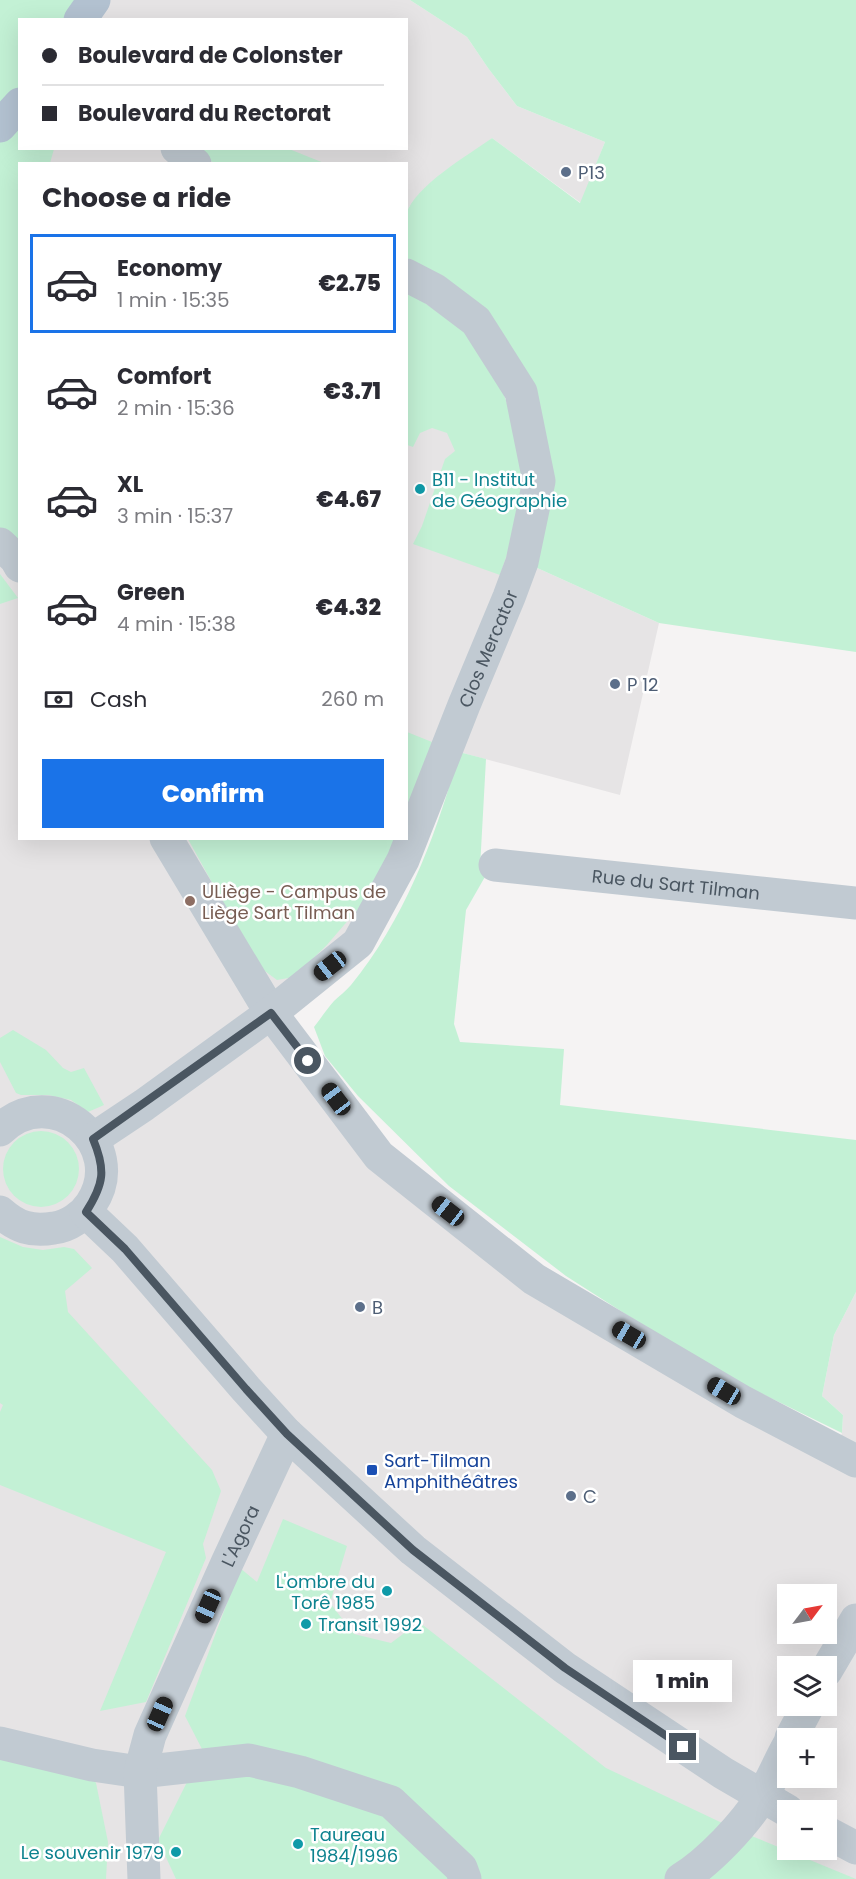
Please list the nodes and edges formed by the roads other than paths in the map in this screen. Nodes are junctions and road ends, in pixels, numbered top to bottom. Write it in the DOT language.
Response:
graph roads {
  1 [pos="94,0"];
  2 [pos="81,18"];
  3 [pos="18,106"];
  4 [pos="0,126"];
  5 [pos="179,150"];
  6 [pos="193,162"];
  7 [pos="408,275"];
  8 [pos="0,544"];
  9 [pos="18,562"];
  10 [pos="167,840"];
  11 [pos="495,865"];
  12 [pos="856,903"];
  13 [pos="271,1013"];
  14 [pos="3,1117"];
  15 [pos="93,1139"];
  16 [pos="0,1212"];
  17 [pos="86,1212"];
  18 [pos="287,1434"];
  19 [pos="856,1461"];
  20 [pos="856,1620"];
  21 [pos="835,1656"];
  22 [pos="0,1743"];
  23 [pos="140,1772"];
  24 [pos="779,1788"];
  25 [pos="775,1804"];
  26 [pos="837,1838"];
  27 [pos="856,1848"];
  28 [pos="144,1879"];
  29 [pos="465,1879"];
  30 [pos="681,1879"];
  1 -- 2 [label="main road"];
  3 -- 4 [label="main road"];
  5 -- 6 [label="street"];
  7 -- 13 [label="street, Clos Mercator"];
  8 -- 9 [label="street"];
  10 -- 13 [label="street"];
  11 -- 12 [label="street, Rue du Sart Tilman"];
  13 -- 15 [label="street, Clos Mercator"];
  13 -- 19 [label="street"];
  14 -- 15 [label="street"];
  15 -- 17 [label="street"];
  16 -- 17 [label="street"];
  17 -- 18 [label="street"];
  18 -- 23 [label="street, L'Agora"];
  18 -- 25 [label="street"];
  20 -- 21 [label="street"];
  22 -- 23 [label="street"];
  23 -- 28 [label="street, L'Agora"];
  23 -- 29 [label="street"];
  24 -- 25 [label="street"];
  25 -- 30 [label="street"];
  26 -- 27 [label="street"];
}
